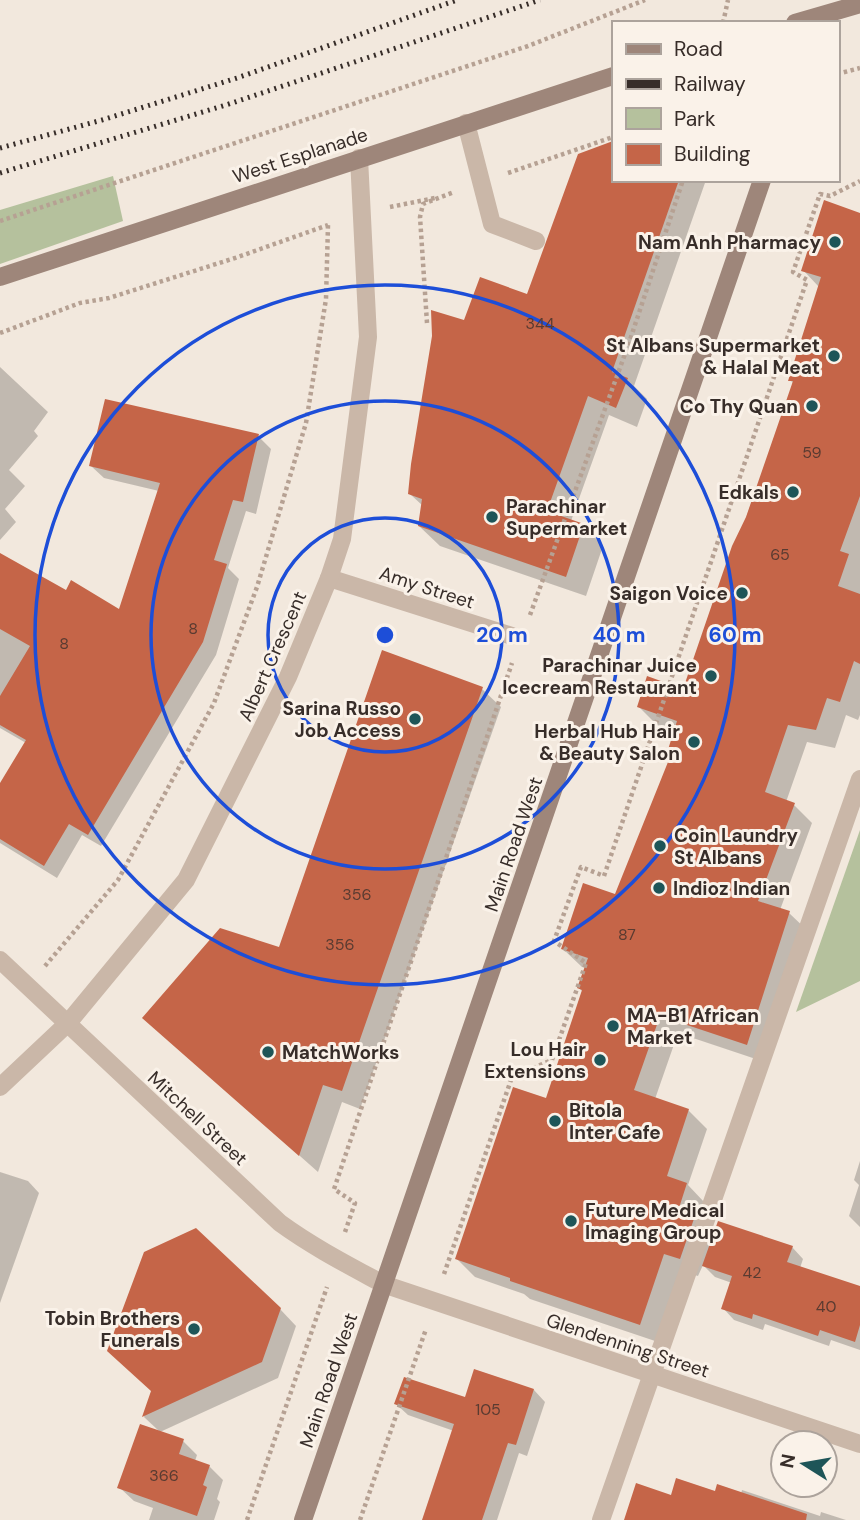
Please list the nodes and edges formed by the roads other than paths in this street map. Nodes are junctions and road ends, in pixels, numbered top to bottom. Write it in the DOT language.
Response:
graph roads {
  1 [pos="860,4"];
  2 [pos="820,13"];
  3 [pos="800,21"];
  4 [pos="612,76"];
  5 [pos="466,123"];
  6 [pos="359,158"];
  7 [pos="761,182"];
  8 [pos="536,241"];
  9 [pos="0,277"];
  10 [pos="329,578"];
  11 [pos="514,644"];
  12 [pos="860,779"];
  13 [pos="0,960"];
  14 [pos="68,1023"];
  15 [pos="0,1087"];
  16 [pos="383,1284"];
  17 [pos="652,1375"];
  18 [pos="860,1444"];
  19 [pos="303,1520"];
  20 [pos="601,1520"];
  1 -- 2 [label="main road"];
  2 -- 3 [label="main road"];
  4 -- 5 [label="main road, West Esplanade"];
  5 -- 6 [label="main road, West Esplanade"];
  5 -- 8 [label="street"];
  6 -- 9 [label="main road, West Esplanade"];
  6 -- 10 [label="street, Albert Crescent"];
  7 -- 16 [label="main road, Main Road West"];
  10 -- 11 [label="street, Amy Street"];
  10 -- 14 [label="street, Albert Crescent"];
  12 -- 17 [label="street"];
  13 -- 14 [label="street, Mitchell Street"];
  14 -- 15 [label="street, Albert Crescent"];
  14 -- 16 [label="street, Mitchell Street"];
  16 -- 17 [label="street, Glendenning Street"];
  16 -- 19 [label="main road, Main Road West"];
  17 -- 18 [label="street, Glendenning Street"];
  17 -- 20 [label="street"];
}
